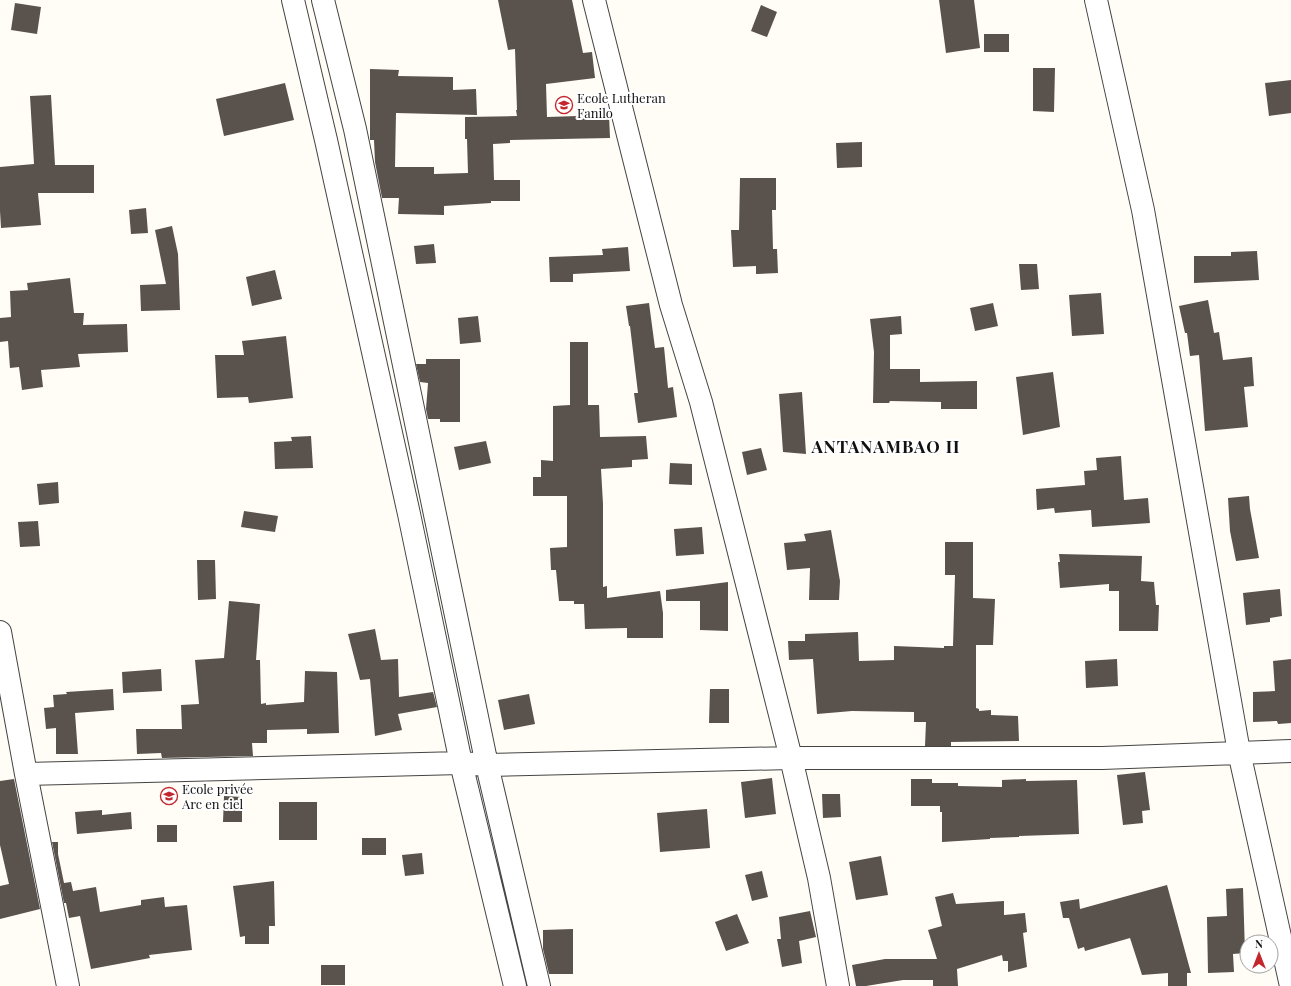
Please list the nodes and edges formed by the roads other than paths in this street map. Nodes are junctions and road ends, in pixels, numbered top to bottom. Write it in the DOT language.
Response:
graph roads {
  1 [pos="293,0"];
  2 [pos="323,0"];
  3 [pos="594,0"];
  4 [pos="1096,0"];
  5 [pos="0,632"];
  6 [pos="1291,751"];
  7 [pos="1239,752"];
  8 [pos="790,758"];
  9 [pos="461,763"];
  10 [pos="487,765"];
  11 [pos="26,774"];
  12 [pos="68,986"];
  13 [pos="515,986"];
  14 [pos="539,986"];
  15 [pos="838,986"];
  16 [pos="1291,986"];
  1 -- 9 [label="street"];
  2 -- 10 [label="street"];
  3 -- 8 [label="street"];
  4 -- 7 [label="street"];
  5 -- 11 [label="street"];
  6 -- 7 [label="street"];
  7 -- 8 [label="street"];
  7 -- 16 [label="street"];
  8 -- 10 [label="street"];
  8 -- 15 [label="street"];
  9 -- 10 [label="street"];
  9 -- 11 [label="street"];
  9 -- 13 [label="street"];
  10 -- 14 [label="street"];
  11 -- 12 [label="street"];
}
